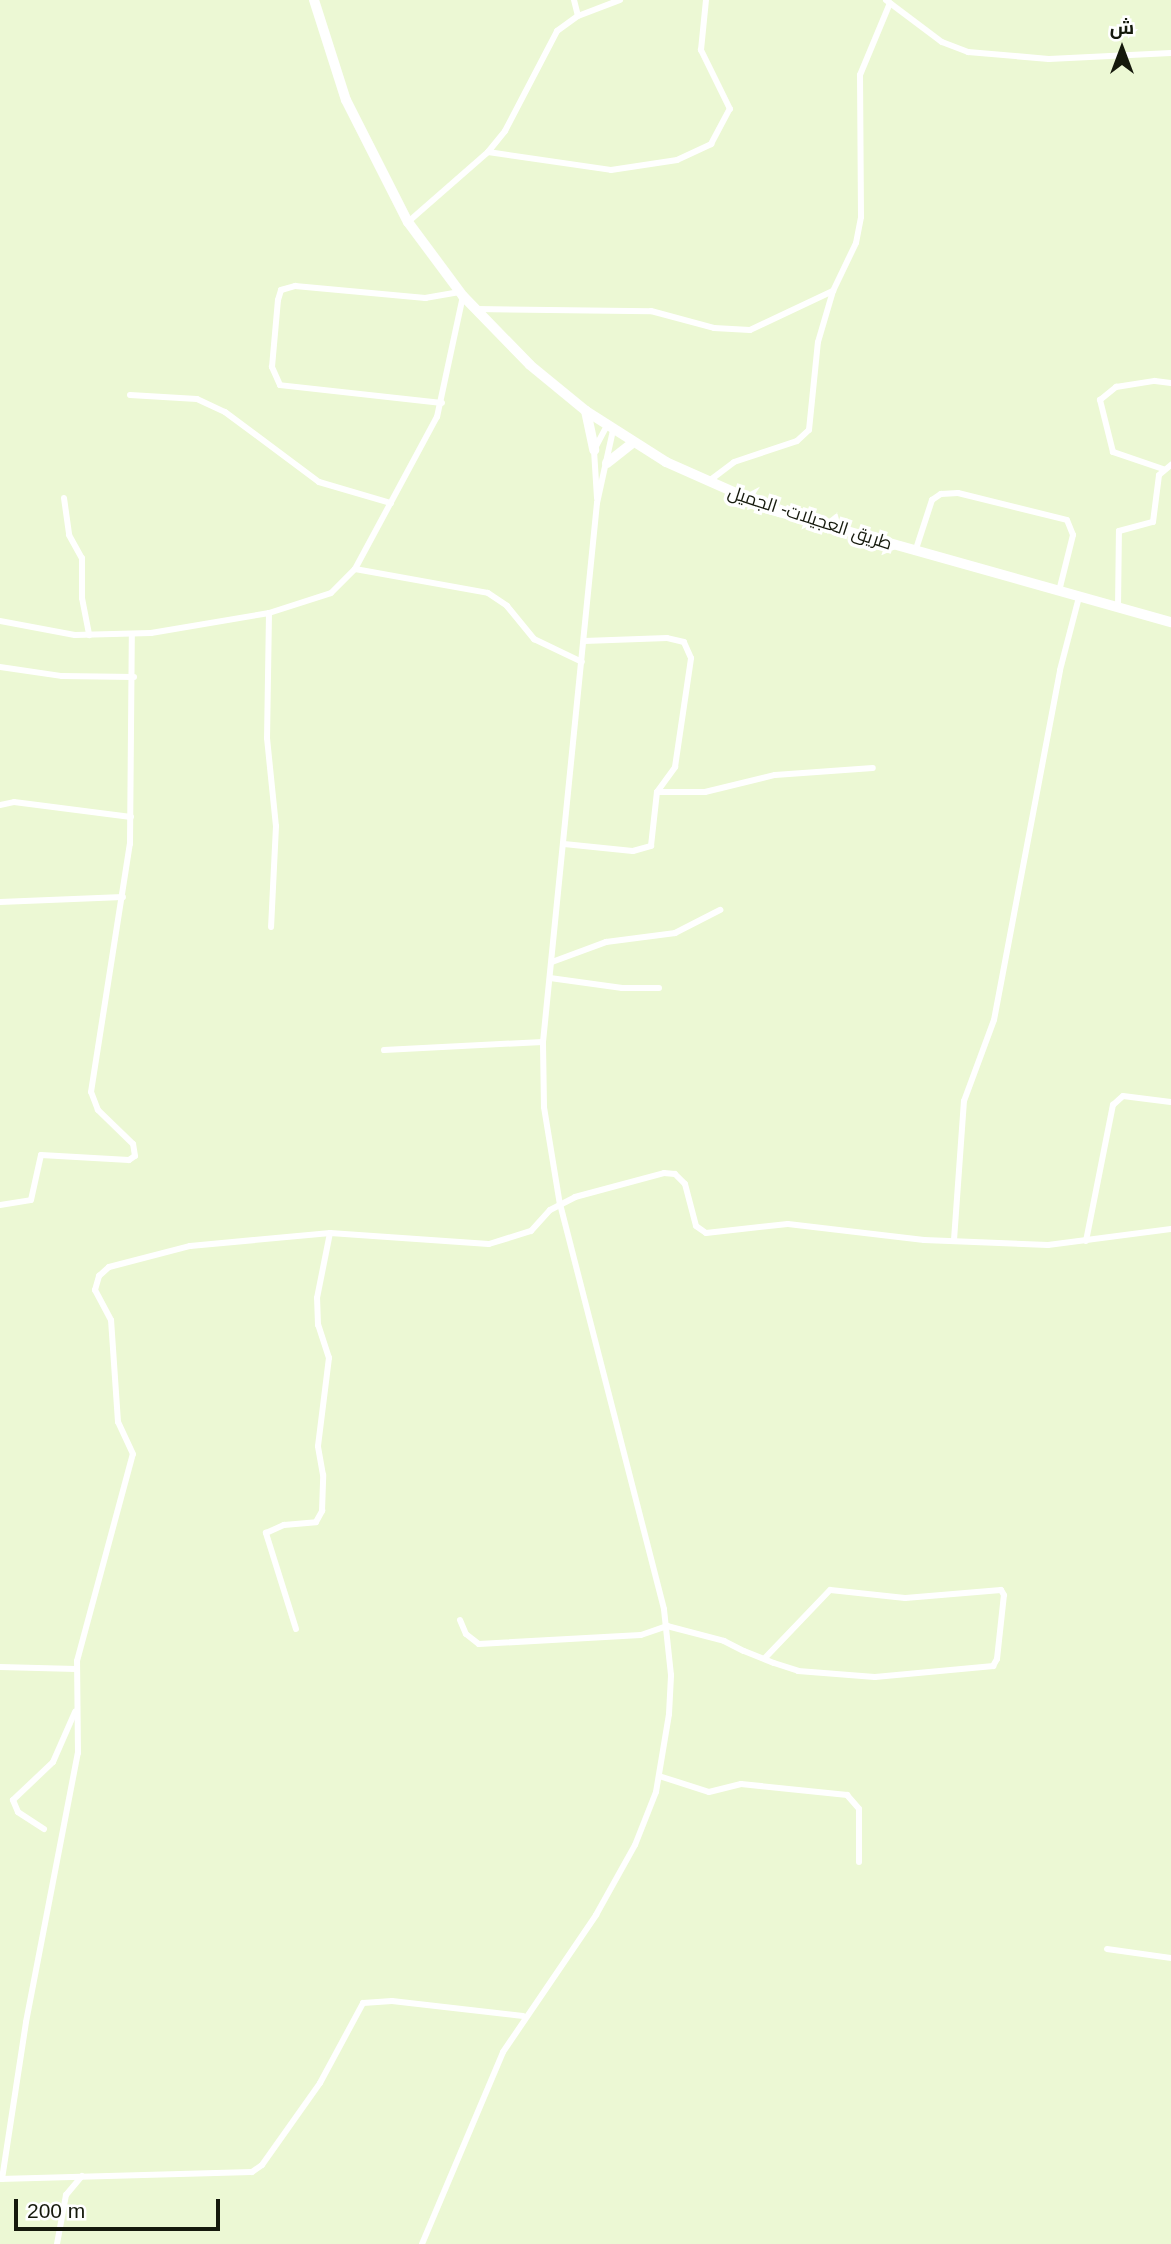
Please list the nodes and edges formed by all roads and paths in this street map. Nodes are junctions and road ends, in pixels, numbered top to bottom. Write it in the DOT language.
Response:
graph roads {
  1 [pos="314,0"];
  2 [pos="574,0"];
  3 [pos="620,0"];
  4 [pos="706,0"];
  5 [pos="888,1"];
  6 [pos="578,16"];
  7 [pos="1171,53"];
  8 [pos="488,152"];
  9 [pos="408,222"];
  10 [pos="833,291"];
  11 [pos="461,294"];
  12 [pos="476,309"];
  13 [pos="1171,383"];
  14 [pos="130,395"];
  15 [pos="442,403"];
  16 [pos="586,411"];
  17 [pos="610,428"];
  18 [pos="633,443"];
  19 [pos="594,450"];
  20 [pos="607,463"];
  21 [pos="1171,465"];
  22 [pos="1163,469"];
  23 [pos="707,483"];
  24 [pos="64,498"];
  25 [pos="391,503"];
  26 [pos="597,503"];
  27 [pos="915,552"];
  28 [pos="355,569"];
  29 [pos="1059,592"];
  30 [pos="1079,597"];
  31 [pos="1118,608"];
  32 [pos="269,613"];
  33 [pos="0,621"];
  34 [pos="1171,622"];
  35 [pos="132,634"];
  36 [pos="89,635"];
  37 [pos="584,641"];
  38 [pos="582,662"];
  39 [pos="0,667"];
  40 [pos="134,677"];
  41 [pos="873,768"];
  42 [pos="657,792"];
  43 [pos="0,805"];
  44 [pos="131,817"];
  45 [pos="564,844"];
  46 [pos="122,897"];
  47 [pos="0,902"];
  48 [pos="720,910"];
  49 [pos="271,926"];
  50 [pos="552,962"];
  51 [pos="550,978"];
  52 [pos="659,988"];
  53 [pos="543,1042"];
  54 [pos="384,1051"];
  55 [pos="1171,1101"];
  56 [pos="0,1205"];
  57 [pos="560,1205"];
  58 [pos="1171,1229"];
  59 [pos="330,1233"];
  60 [pos="954,1240"];
  61 [pos="1086,1241"];
  62 [pos="460,1620"];
  63 [pos="667,1626"];
  64 [pos="296,1629"];
  65 [pos="764,1660"];
  66 [pos="0,1667"];
  67 [pos="76,1669"];
  68 [pos="76,1710"];
  69 [pos="659,1776"];
  70 [pos="44,1829"];
  71 [pos="859,1862"];
  72 [pos="1107,1949"];
  73 [pos="1171,1958"];
  74 [pos="523,2016"];
  75 [pos="82,2176"];
  76 [pos="1,2179"];
  77 [pos="57,2244"];
  78 [pos="422,2244"];
  1 -- 9 [label="main road, طريق العجيلات- الجميل"];
  2 -- 6 [label="street"];
  3 -- 6 [label="street"];
  4 -- 8 [label="street"];
  5 -- 7 [label="street"];
  5 -- 10 [label="street"];
  6 -- 8 [label="street"];
  8 -- 9 [label="street"];
  9 -- 11 [label="main road, طريق العجيلات- الجميل"];
  10 -- 12 [label="street"];
  10 -- 23 [label="street"];
  11 -- 12 [label="main road, طريق العجيلات- الجميل"];
  11 -- 15 [label="street"];
  11 -- 15 [label="street"];
  12 -- 16 [label="main road, طريق العجيلات- الجميل"];
  13 -- 22 [label="street"];
  14 -- 25 [label="street"];
  15 -- 25 [label="street"];
  16 -- 17 [label="main road, طريق العجيلات- الجميل"];
  16 -- 19 [label="main road"];
  17 -- 18 [label="main road, طريق العجيلات- الجميل"];
  17 -- 19 [label="street"];
  17 -- 20 [label="street"];
  18 -- 20 [label="main road"];
  18 -- 23 [label="main road, طريق العجيلات- الجميل"];
  19 -- 26 [label="street"];
  20 -- 26 [label="street"];
  21 -- 22 [label="street"];
  22 -- 31 [label="street"];
  23 -- 27 [label="main road, طريق العجيلات- الجميل"];
  24 -- 36 [label="street"];
  25 -- 28 [label="street"];
  26 -- 37 [label="street"];
  27 -- 29 [label="main road, طريق العجيلات- الجميل"];
  27 -- 29 [label="street"];
  28 -- 32 [label="street"];
  28 -- 38 [label="street"];
  29 -- 30 [label="main road, طريق العجيلات- الجميل"];
  30 -- 31 [label="main road, طريق العجيلات- الجميل"];
  30 -- 60 [label="street"];
  31 -- 34 [label="main road, طريق العجيلات- الجميل"];
  32 -- 35 [label="street"];
  32 -- 49 [label="street"];
  33 -- 36 [label="street"];
  35 -- 36 [label="street"];
  35 -- 40 [label="street"];
  37 -- 38 [label="street"];
  37 -- 42 [label="street"];
  38 -- 45 [label="street"];
  39 -- 40 [label="street"];
  40 -- 44 [label="street"];
  41 -- 42 [label="street"];
  42 -- 45 [label="street"];
  43 -- 44 [label="street"];
  44 -- 46 [label="street"];
  45 -- 50 [label="street"];
  46 -- 47 [label="street"];
  46 -- 56 [label="street"];
  48 -- 50 [label="street"];
  50 -- 51 [label="street"];
  51 -- 52 [label="street"];
  51 -- 53 [label="street"];
  53 -- 54 [label="street"];
  53 -- 57 [label="street"];
  55 -- 61 [label="street"];
  57 -- 59 [label="street"];
  57 -- 60 [label="street"];
  57 -- 63 [label="street"];
  58 -- 61 [label="street"];
  59 -- 64 [label="street"];
  59 -- 67 [label="street"];
  60 -- 61 [label="street"];
  62 -- 63 [label="street"];
  63 -- 65 [label="street"];
  63 -- 69 [label="street"];
  65 -- 65 [label="street"];
  66 -- 67 [label="street"];
  67 -- 68 [label="street"];
  68 -- 70 [label="street"];
  68 -- 76 [label="street"];
  69 -- 71 [label="street"];
  69 -- 74 [label="street"];
  72 -- 73 [label="street"];
  74 -- 75 [label="street"];
  74 -- 78 [label="street"];
  75 -- 76 [label="street"];
  75 -- 77 [label="street"];
}
